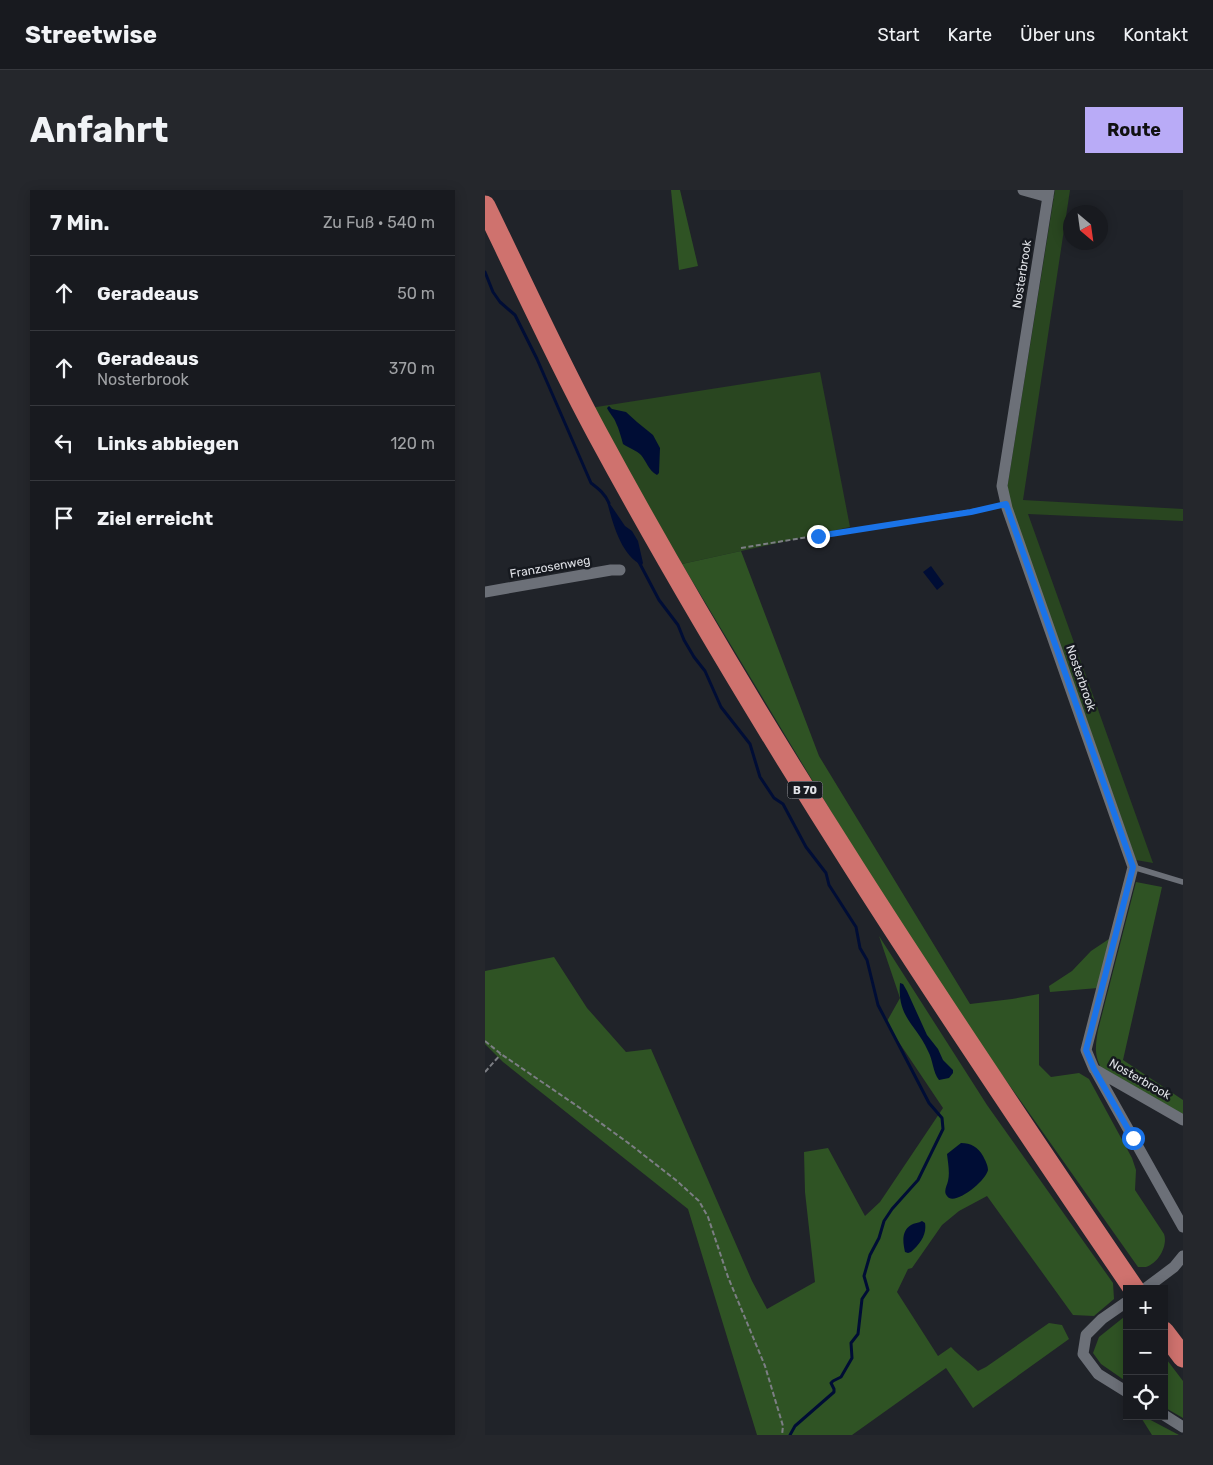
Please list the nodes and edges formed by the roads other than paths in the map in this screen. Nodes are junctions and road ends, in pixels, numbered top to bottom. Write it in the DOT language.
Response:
graph roads {
  1 [pos="1023,190"];
  2 [pos="1048,194"];
  3 [pos="485,206"];
  4 [pos="620,570"];
  5 [pos="485,592"];
  6 [pos="1133,867"];
  7 [pos="1183,882"];
  8 [pos="1094,1069"];
  9 [pos="1183,1120"];
  10 [pos="1183,1227"];
  11 [pos="1183,1256"];
  12 [pos="1123,1285"];
  13 [pos="1150,1285"];
  14 [pos="1123,1302"];
  15 [pos="1168,1337"];
  16 [pos="1183,1357"];
  17 [pos="1123,1390"];
  18 [pos="1168,1418"];
  19 [pos="1183,1427"];
  1 -- 2 [label="street"];
  2 -- 6 [label="street, Nosterbrook"];
  3 -- 12 [label="highway, B 70"];
  4 -- 5 [label="street, Franzosenweg"];
  6 -- 7 [label="lane"];
  6 -- 8 [label="street, Nosterbrook"];
  8 -- 9 [label="street, Nosterbrook"];
  8 -- 10 [label="street"];
  11 -- 13 [label="street"];
  14 -- 17 [label="street"];
  15 -- 16 [label="highway"];
  18 -- 19 [label="street"];
}
